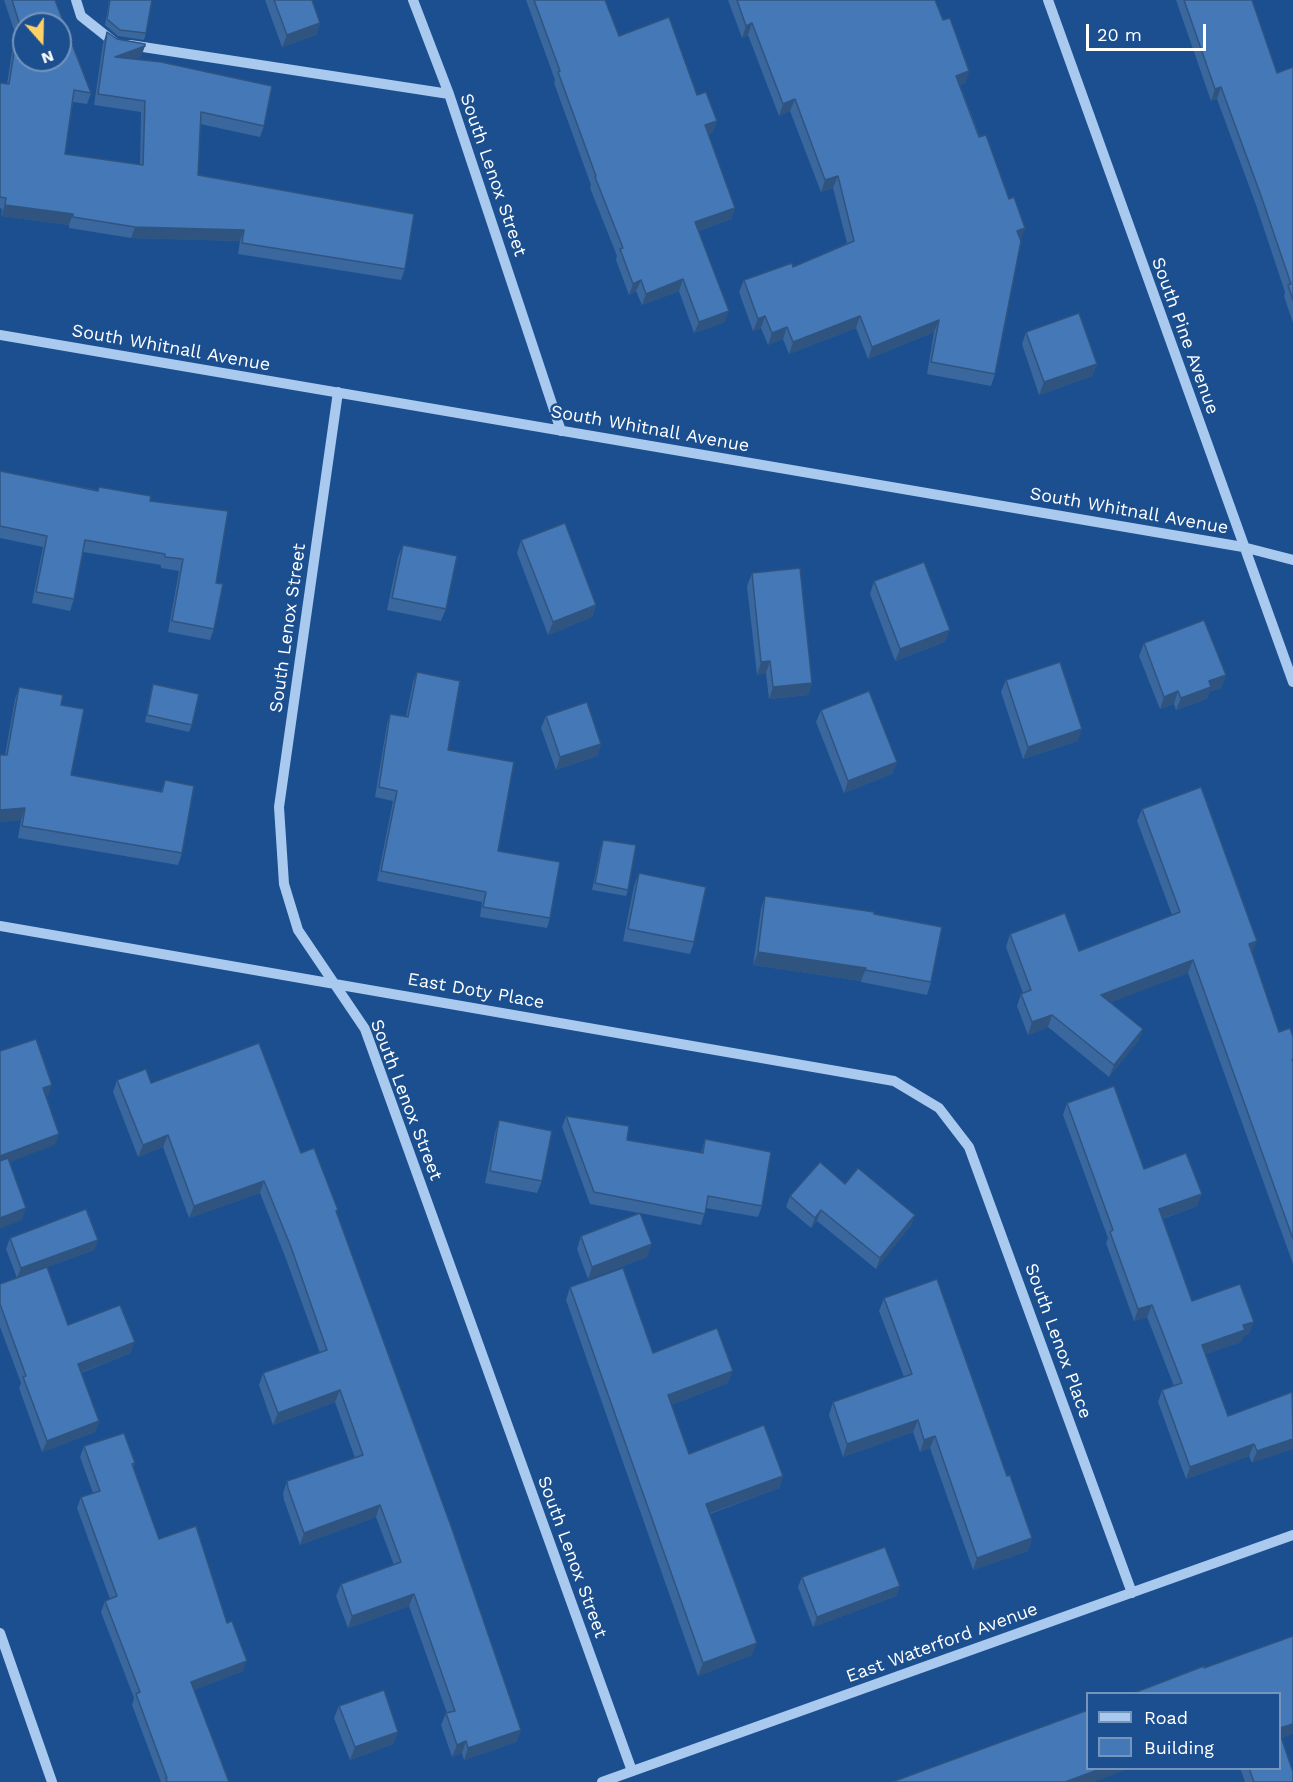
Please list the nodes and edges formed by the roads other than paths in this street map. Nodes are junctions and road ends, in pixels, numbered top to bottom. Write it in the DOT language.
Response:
graph roads {
  1 [pos="76,0"];
  2 [pos="413,0"];
  3 [pos="1048,0"];
  4 [pos="449,94"];
  5 [pos="0,335"];
  6 [pos="338,392"];
  7 [pos="561,430"];
  8 [pos="1243,547"];
  9 [pos="1293,560"];
  10 [pos="1293,682"];
  11 [pos="0,926"];
  12 [pos="336,984"];
  13 [pos="939,1108"];
  14 [pos="1293,1535"];
  15 [pos="1132,1593"];
  16 [pos="0,1633"];
  17 [pos="632,1771"];
  18 [pos="52,1782"];
  19 [pos="602,1782"];
  1 -- 4 [label="street"];
  2 -- 4 [label="street, South Lenox Street"];
  3 -- 8 [label="street, South Pine Avenue"];
  4 -- 7 [label="street, South Lenox Street"];
  5 -- 6 [label="street, South Whitnall Avenue"];
  6 -- 7 [label="street, South Whitnall Avenue"];
  6 -- 12 [label="street, South Lenox Street"];
  7 -- 8 [label="street, South Whitnall Avenue"];
  8 -- 9 [label="street, South Whitnall Avenue"];
  8 -- 10 [label="street, South Pine Avenue"];
  11 -- 12 [label="street, East Doty Place"];
  12 -- 13 [label="street, East Doty Place"];
  12 -- 17 [label="street, South Lenox Street"];
  13 -- 15 [label="street, South Lenox Place"];
  14 -- 15 [label="street, East Waterford Avenue"];
  15 -- 17 [label="street, East Waterford Avenue"];
  16 -- 18 [label="street"];
  17 -- 19 [label="street, East Waterford Avenue"];
}
